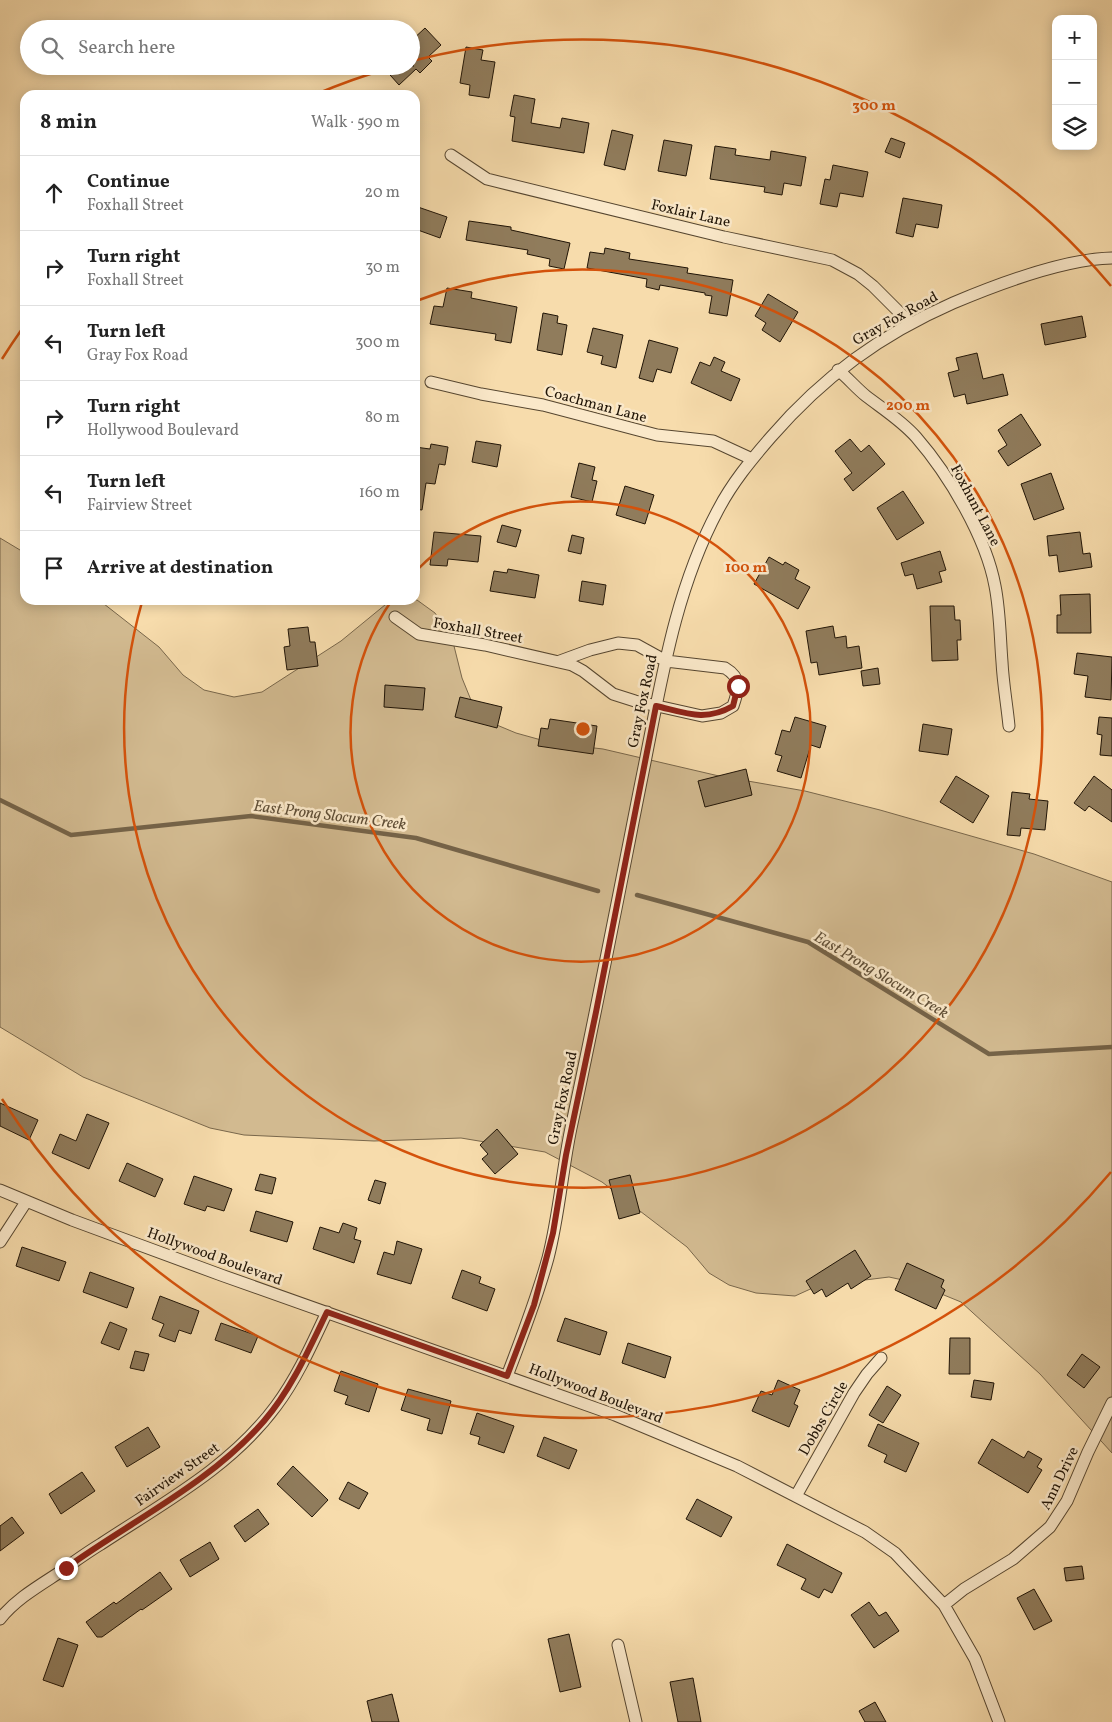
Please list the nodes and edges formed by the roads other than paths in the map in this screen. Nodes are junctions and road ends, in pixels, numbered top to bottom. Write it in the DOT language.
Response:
graph roads {
  1 [pos="451,155"];
  2 [pos="1112,258"];
  3 [pos="910,323"];
  4 [pos="838,370"];
  5 [pos="431,382"];
  6 [pos="752,459"];
  7 [pos="395,617"];
  8 [pos="666,660"];
  9 [pos="560,661"];
  10 [pos="656,706"];
  11 [pos="1009,726"];
  12 [pos="0,1190"];
  13 [pos="26,1202"];
  14 [pos="0,1242"];
  15 [pos="327,1312"];
  16 [pos="881,1358"];
  17 [pos="507,1376"];
  18 [pos="1112,1404"];
  19 [pos="796,1496"];
  20 [pos="944,1605"];
  21 [pos="0,1618"];
  22 [pos="618,1644"];
  23 [pos="636,1722"];
  24 [pos="999,1722"];
  1 -- 3 [label="street, Foxlair Lane"];
  2 -- 3 [label="street, Gray Fox Road"];
  3 -- 4 [label="street, Gray Fox Road"];
  4 -- 6 [label="street, Gray Fox Road"];
  4 -- 11 [label="street, Foxhunt Lane"];
  5 -- 6 [label="street, Coachman Lane"];
  6 -- 8 [label="street, Gray Fox Road"];
  7 -- 9 [label="street, Foxhall Street"];
  8 -- 9 [label="street, Foxhall Street"];
  8 -- 10 [label="street, Gray Fox Road"];
  8 -- 10 [label="street, Foxhall Street"];
  9 -- 10 [label="street, Foxhall Street"];
  10 -- 17 [label="street, Gray Fox Road"];
  12 -- 13 [label="street, Hollywood Boulevard"];
  13 -- 14 [label="street"];
  13 -- 15 [label="street, Hollywood Boulevard"];
  15 -- 17 [label="street, Hollywood Boulevard"];
  15 -- 21 [label="street, Fairview Street"];
  16 -- 19 [label="street, Dobbs Circle"];
  17 -- 19 [label="street, Hollywood Boulevard"];
  18 -- 20 [label="street, Ann Drive"];
  19 -- 20 [label="street, Hollywood Boulevard"];
  20 -- 24 [label="street, Hollywood Boulevard"];
  22 -- 23 [label="street"];
}
